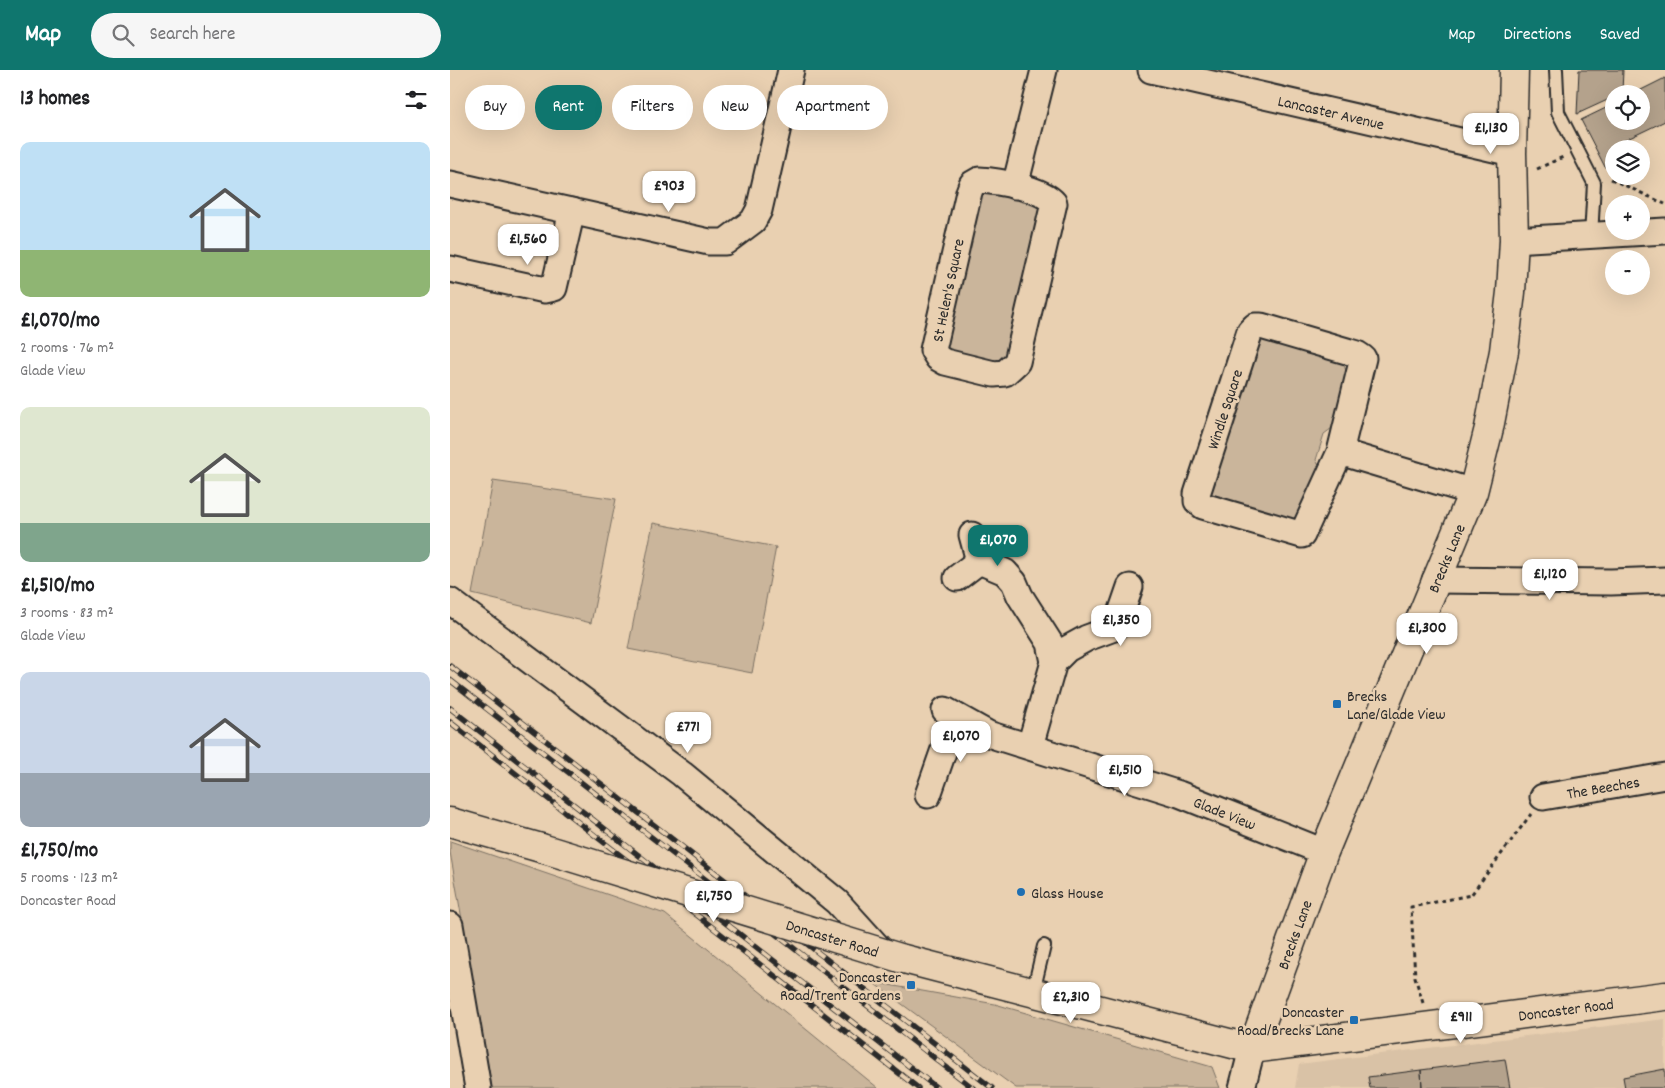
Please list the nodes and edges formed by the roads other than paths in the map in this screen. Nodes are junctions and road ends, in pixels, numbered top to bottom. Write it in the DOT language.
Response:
graph roads {
  1 [pos="791,70"];
  2 [pos="1044,70"];
  3 [pos="1151,70"];
  4 [pos="1514,70"];
  5 [pos="1556,70"];
  6 [pos="1512,153"];
  7 [pos="450,184"];
  8 [pos="1016,186"];
  9 [pos="572,211"];
  10 [pos="1665,231"];
  11 [pos="1591,236"];
  12 [pos="1514,240"];
  13 [pos="450,269"];
  14 [pos="1340,452"];
  15 [pos="1473,492"];
  16 [pos="972,535"];
  17 [pos="979,561"];
  18 [pos="957,578"];
  19 [pos="1435,580"];
  20 [pos="1665,580"];
  21 [pos="1130,587"];
  22 [pos="450,601"];
  23 [pos="1054,662"];
  24 [pos="1030,746"];
  25 [pos="1665,776"];
  26 [pos="928,795"];
  27 [pos="1543,797"];
  28 [pos="450,822"];
  29 [pos="1324,852"];
  30 [pos="450,925"];
  31 [pos="1044,946"];
  32 [pos="892,956"];
  33 [pos="1033,992"];
  34 [pos="1665,996"];
  35 [pos="1252,1049"];
  36 [pos="478,1088"];
  37 [pos="1242,1088"];
  1 -- 9 [label="street"];
  2 -- 8 [label="street"];
  3 -- 6 [label="street, Lancaster Avenue"];
  4 -- 6 [label="street, Brecks Lane"];
  5 -- 11 [label="lane"];
  6 -- 12 [label="street, Brecks Lane"];
  7 -- 9 [label="street"];
  8 -- 8 [label="street, St Helen's Square"];
  9 -- 13 [label="street"];
  10 -- 11 [label="street"];
  11 -- 12 [label="street"];
  12 -- 15 [label="street, Brecks Lane"];
  14 -- 14 [label="street, Windle Square"];
  14 -- 15 [label="street"];
  15 -- 19 [label="street, Brecks Lane"];
  16 -- 17 [label="street"];
  17 -- 18 [label="street"];
  17 -- 23 [label="street"];
  19 -- 20 [label="street"];
  19 -- 29 [label="street, Brecks Lane"];
  21 -- 23 [label="street"];
  22 -- 32 [label="street"];
  23 -- 24 [label="street"];
  24 -- 26 [label="street, Glade View"];
  24 -- 29 [label="street, Glade View"];
  25 -- 27 [label="street, The Beeches"];
  28 -- 32 [label="street, Doncaster Road, bridge"];
  29 -- 35 [label="street, Brecks Lane"];
  30 -- 36 [label="street"];
  31 -- 33 [label="lane"];
  32 -- 33 [label="street, Doncaster Road"];
  33 -- 35 [label="street, Doncaster Road"];
  34 -- 35 [label="street, Doncaster Road"];
  35 -- 37 [label="street"];
}
